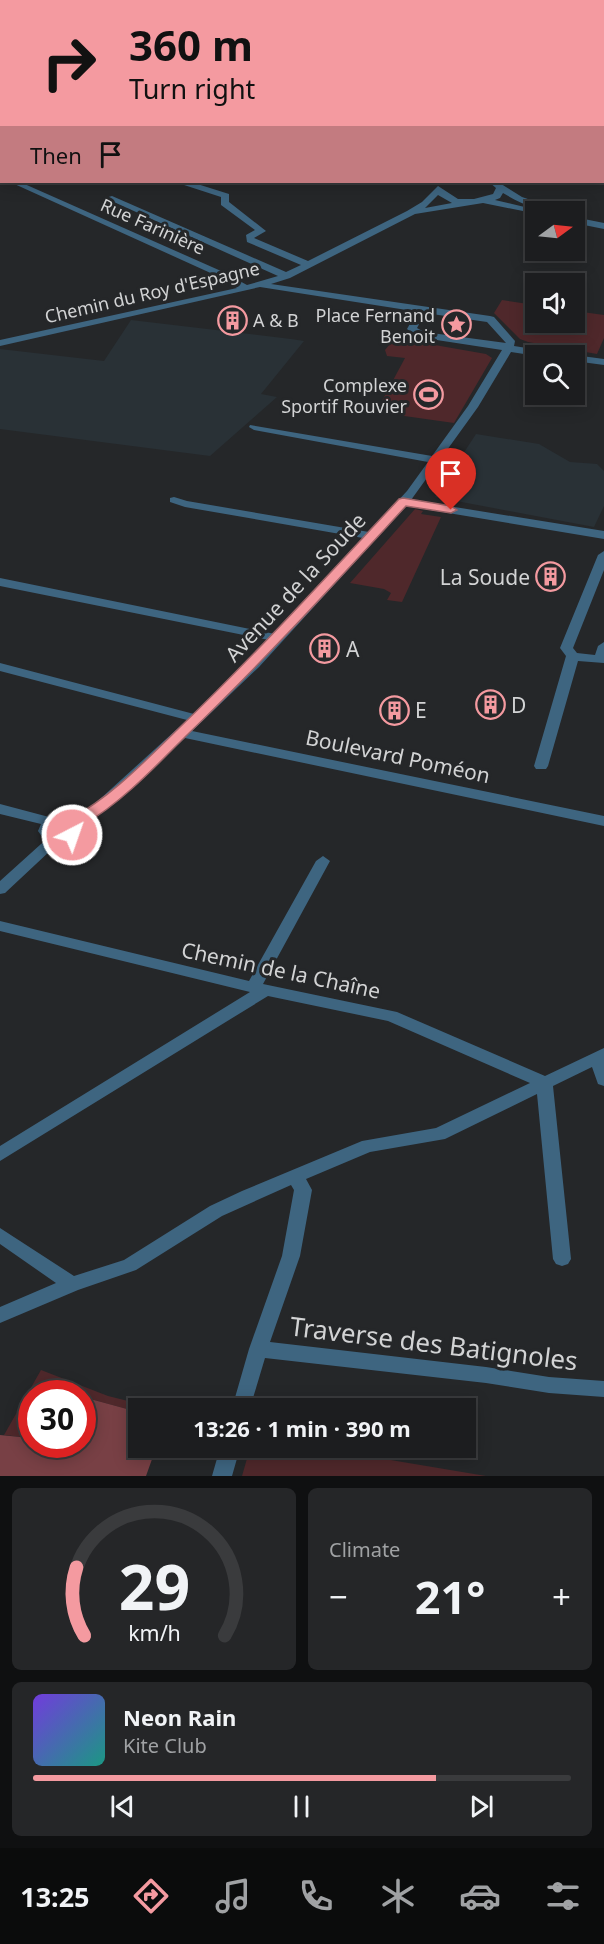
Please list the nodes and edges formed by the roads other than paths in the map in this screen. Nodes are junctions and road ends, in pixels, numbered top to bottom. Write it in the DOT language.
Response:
graph roads {
  1 [pos="16,183"];
  2 [pos="187,183"];
  3 [pos="438,184"];
  4 [pos="497,184"];
  5 [pos="109,198"];
  6 [pos="525,201"];
  7 [pos="478,202"];
  8 [pos="525,210"];
  9 [pos="410,213"];
  10 [pos="96,218"];
  11 [pos="585,219"];
  12 [pos="585,221"];
  13 [pos="604,222"];
  14 [pos="84,223"];
  15 [pos="604,226"];
  16 [pos="309,265"];
  17 [pos="286,276"];
  18 [pos="256,286"];
  19 [pos="245,288"];
  20 [pos="301,290"];
  21 [pos="419,309"];
  22 [pos="0,343"];
  23 [pos="509,347"];
  24 [pos="525,350"];
  25 [pos="585,359"];
  26 [pos="604,362"];
  27 [pos="254,427"];
  28 [pos="436,460"];
  29 [pos="174,500"];
  30 [pos="403,502"];
  31 [pos="604,535"];
  32 [pos="371,536"];
  33 [pos="604,555"];
  34 [pos="600,577"];
  35 [pos="0,582"];
  36 [pos="277,638"];
  37 [pos="604,646"];
  38 [pos="573,656"];
  39 [pos="0,667"];
  40 [pos="198,719"];
  41 [pos="183,733"];
  42 [pos="541,766"];
  43 [pos="0,809"];
  44 [pos="604,821"];
  45 [pos="75,823"];
  46 [pos="48,835"];
  47 [pos="323,861"];
  48 [pos="0,889"];
  49 [pos="0,926"];
  50 [pos="260,988"];
  51 [pos="601,1056"];
  52 [pos="604,1080"];
  53 [pos="544,1082"];
  54 [pos="0,1154"];
  55 [pos="295,1176"];
  56 [pos="0,1235"];
  57 [pos="562,1259"];
  58 [pos="72,1284"];
  59 [pos="0,1315"];
  60 [pos="258,1349"];
  61 [pos="604,1389"];
  62 [pos="244,1398"];
  63 [pos="227,1458"];
  64 [pos="222,1476"];
  1 -- 10 [label="street, Rue Farinière"];
  2 -- 16 [label="street"];
  3 -- 7 [label="street"];
  3 -- 9 [label="street"];
  4 -- 6 [label="street"];
  4 -- 7 [label="street"];
  5 -- 17 [label="street"];
  7 -- 8 [label="street"];
  7 -- 9 [label="street"];
  9 -- 16 [label="street, Chemin du Roy d'Espagne"];
  10 -- 14 [label="street"];
  10 -- 19 [label="street, Rue Farinière"];
  11 -- 13 [label="street"];
  12 -- 15 [label="street"];
  16 -- 17 [label="street, Chemin du Roy d'Espagne"];
  17 -- 18 [label="street, Chemin du Roy d'Espagne"];
  17 -- 20 [label="street"];
  18 -- 19 [label="street, Chemin du Roy d'Espagne"];
  18 -- 20 [label="street"];
  19 -- 22 [label="street, Chemin du Roy d'Espagne"];
  20 -- 21 [label="street"];
  21 -- 23 [label="street"];
  21 -- 23 [label="street"];
  23 -- 24 [label="street"];
  23 -- 28 [label="street, Avenue de la Soude"];
  25 -- 26 [label="street"];
  27 -- 28 [label="street"];
  28 -- 30 [label="street, Avenue de la Soude"];
  29 -- 32 [label="street"];
  30 -- 31 [label="street"];
  30 -- 32 [label="street, Avenue de la Soude"];
  32 -- 36 [label="street, Avenue de la Soude"];
  33 -- 34 [label="street"];
  34 -- 38 [label="street"];
  35 -- 36 [label="street"];
  36 -- 40 [label="street, Avenue de la Soude"];
  37 -- 38 [label="street"];
  38 -- 42 [label="street"];
  39 -- 40 [label="street"];
  40 -- 41 [label="street, Avenue de la Soude"];
  41 -- 44 [label="street, Boulevard Poméon"];
  41 -- 45 [label="street, Avenue de la Soude"];
  43 -- 46 [label="street"];
  45 -- 46 [label="street"];
  45 -- 46 [label="street, Avenue de la Soude"];
  46 -- 48 [label="street"];
  47 -- 50 [label="street"];
  49 -- 50 [label="street, Chemin de la Chaîne"];
  50 -- 53 [label="street, Chemin de la Chaîne"];
  50 -- 54 [label="street"];
  51 -- 52 [label="street"];
  51 -- 53 [label="street"];
  53 -- 55 [label="street"];
  53 -- 57 [label="street"];
  55 -- 58 [label="street"];
  55 -- 60 [label="street"];
  56 -- 58 [label="street"];
  58 -- 59 [label="street"];
  60 -- 61 [label="street, Traverse des Batignoles"];
  60 -- 62 [label="street"];
  63 -- 64 [label="street"];
}
